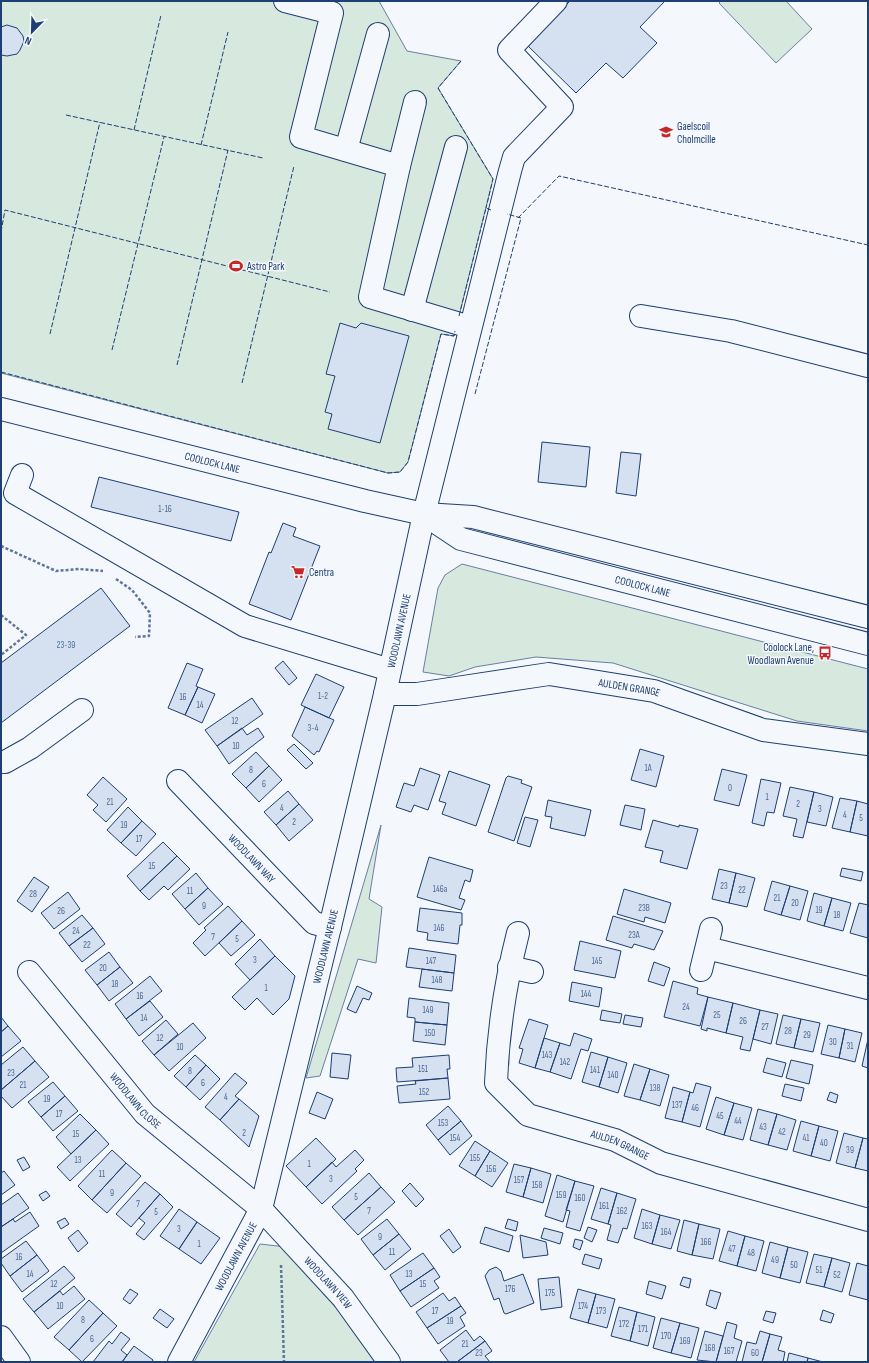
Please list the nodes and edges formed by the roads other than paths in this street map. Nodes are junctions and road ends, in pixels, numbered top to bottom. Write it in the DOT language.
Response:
graph roads {
  1 [pos="285,1"];
  2 [pos="556,1"];
  3 [pos="378,34"];
  4 [pos="415,102"];
  5 [pos="456,147"];
  6 [pos="346,150"];
  7 [pos="399,166"];
  8 [pos="412,310"];
  9 [pos="641,316"];
  10 [pos="470,327"];
  11 [pos="868,366"];
  12 [pos="1,409"];
  13 [pos="22,475"];
  14 [pos="424,514"];
  15 [pos="868,617"];
  16 [pos="868,644"];
  17 [pos="390,670"];
  18 [pos="385,694"];
  19 [pos="82,710"];
  20 [pos="868,744"];
  21 [pos="1,762"];
  22 [pos="178,781"];
  23 [pos="330,927"];
  24 [pos="518,933"];
  25 [pos="509,967"];
  26 [pos="701,970"];
  27 [pos="29,972"];
  28 [pos="532,972"];
  29 [pos="868,988"];
  30 [pos="261,1209"];
  31 [pos="868,1220"];
  32 [pos="1,1337"];
  33 [pos="19,1362"];
  34 [pos="179,1362"];
  35 [pos="389,1362"];
  1 -- 6 [label="street"];
  2 -- 10 [label="street, WOODLAWN AVENUE"];
  3 -- 6 [label="street"];
  4 -- 7 [label="street"];
  5 -- 8 [label="street"];
  6 -- 7 [label="street"];
  7 -- 8 [label="street"];
  8 -- 10 [label="street"];
  9 -- 11 [label="street"];
  10 -- 14 [label="street, WOODLAWN AVENUE"];
  12 -- 14 [label="street, COOLOCK LANE"];
  13 -- 17 [label="street"];
  14 -- 15 [label="street, COOLOCK LANE"];
  14 -- 16 [label="street, COOLOCK LANE"];
  14 -- 17 [label="street, WOODLAWN AVENUE"];
  17 -- 18 [label="street, WOODLAWN AVENUE"];
  18 -- 20 [label="street, AULDEN GRANGE"];
  18 -- 23 [label="street, WOODLAWN AVENUE"];
  19 -- 21 [label="street"];
  22 -- 23 [label="street, WOODLAWN WAY"];
  23 -- 30 [label="street, WOODLAWN AVENUE"];
  24 -- 25 [label="street, AULDEN GRANGE"];
  25 -- 28 [label="street"];
  25 -- 31 [label="street, AULDEN GRANGE"];
  26 -- 29 [label="street"];
  27 -- 30 [label="street, WOODLAWN CLOSE"];
  30 -- 34 [label="street, WOODLAWN AVENUE"];
  30 -- 35 [label="street, WOODLAWN VIEW"];
  32 -- 33 [label="street"];
}
